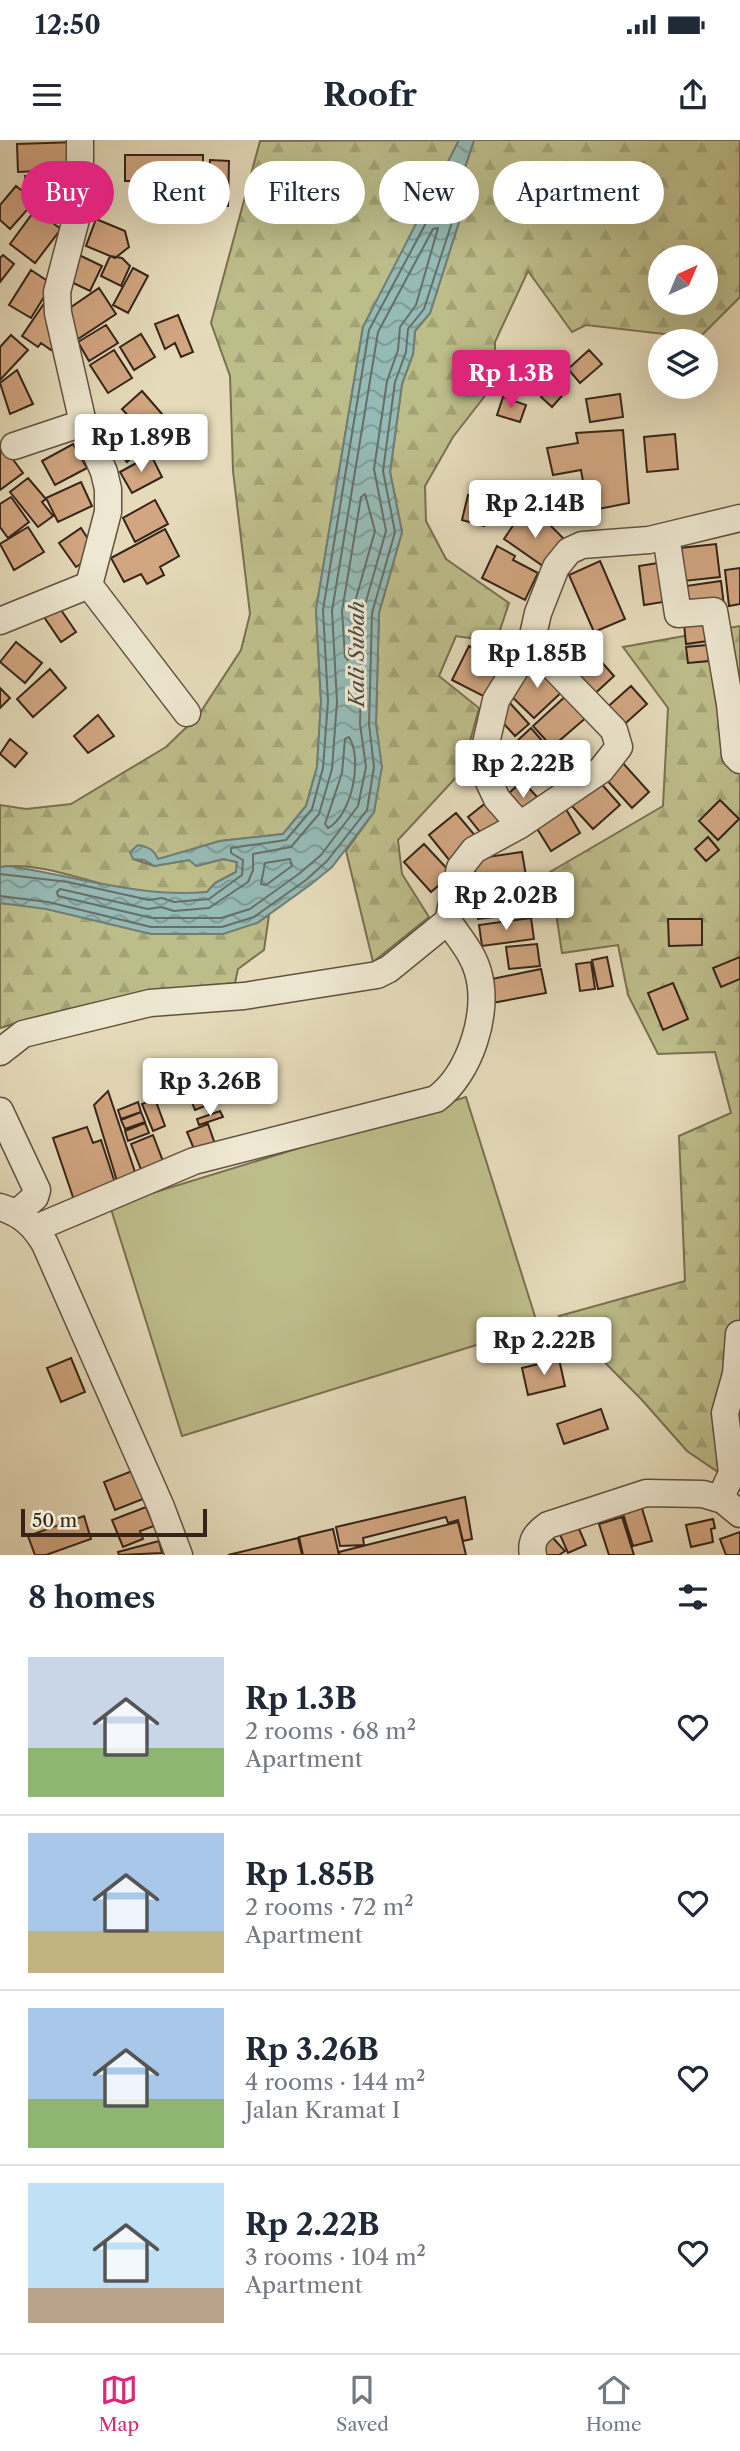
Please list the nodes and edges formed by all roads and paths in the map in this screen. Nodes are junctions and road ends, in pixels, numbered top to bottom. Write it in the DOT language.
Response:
graph roads {
  1 [pos="80,140"];
  2 [pos="83,424"];
  3 [pos="14,446"];
  4 [pos="740,518"];
  5 [pos="666,536"];
  6 [pos="89,585"];
  7 [pos="0,621"];
  8 [pos="531,644"];
  9 [pos="187,713"];
  10 [pos="740,760"];
  11 [pos="520,825"];
  12 [pos="448,921"];
  13 [pos="0,1052"];
  14 [pos="0,1111"];
  15 [pos="18,1216"];
  16 [pos="739,1334"];
  17 [pos="730,1506"];
  18 [pos="179,1555"];
  19 [pos="533,1555"];
  1 -- 2 [label="street"];
  2 -- 3 [label="street"];
  2 -- 6 [label="street"];
  4 -- 5 [label="street"];
  5 -- 8 [label="street"];
  5 -- 10 [label="street"];
  6 -- 7 [label="street"];
  6 -- 9 [label="street"];
  8 -- 11 [label="street"];
  8 -- 11 [label="street"];
  11 -- 12 [label="street"];
  12 -- 13 [label="street"];
  12 -- 15 [label="street"];
  14 -- 15 [label="street"];
  15 -- 18 [label="street"];
  16 -- 17 [label="street"];
  17 -- 19 [label="street"];
}
